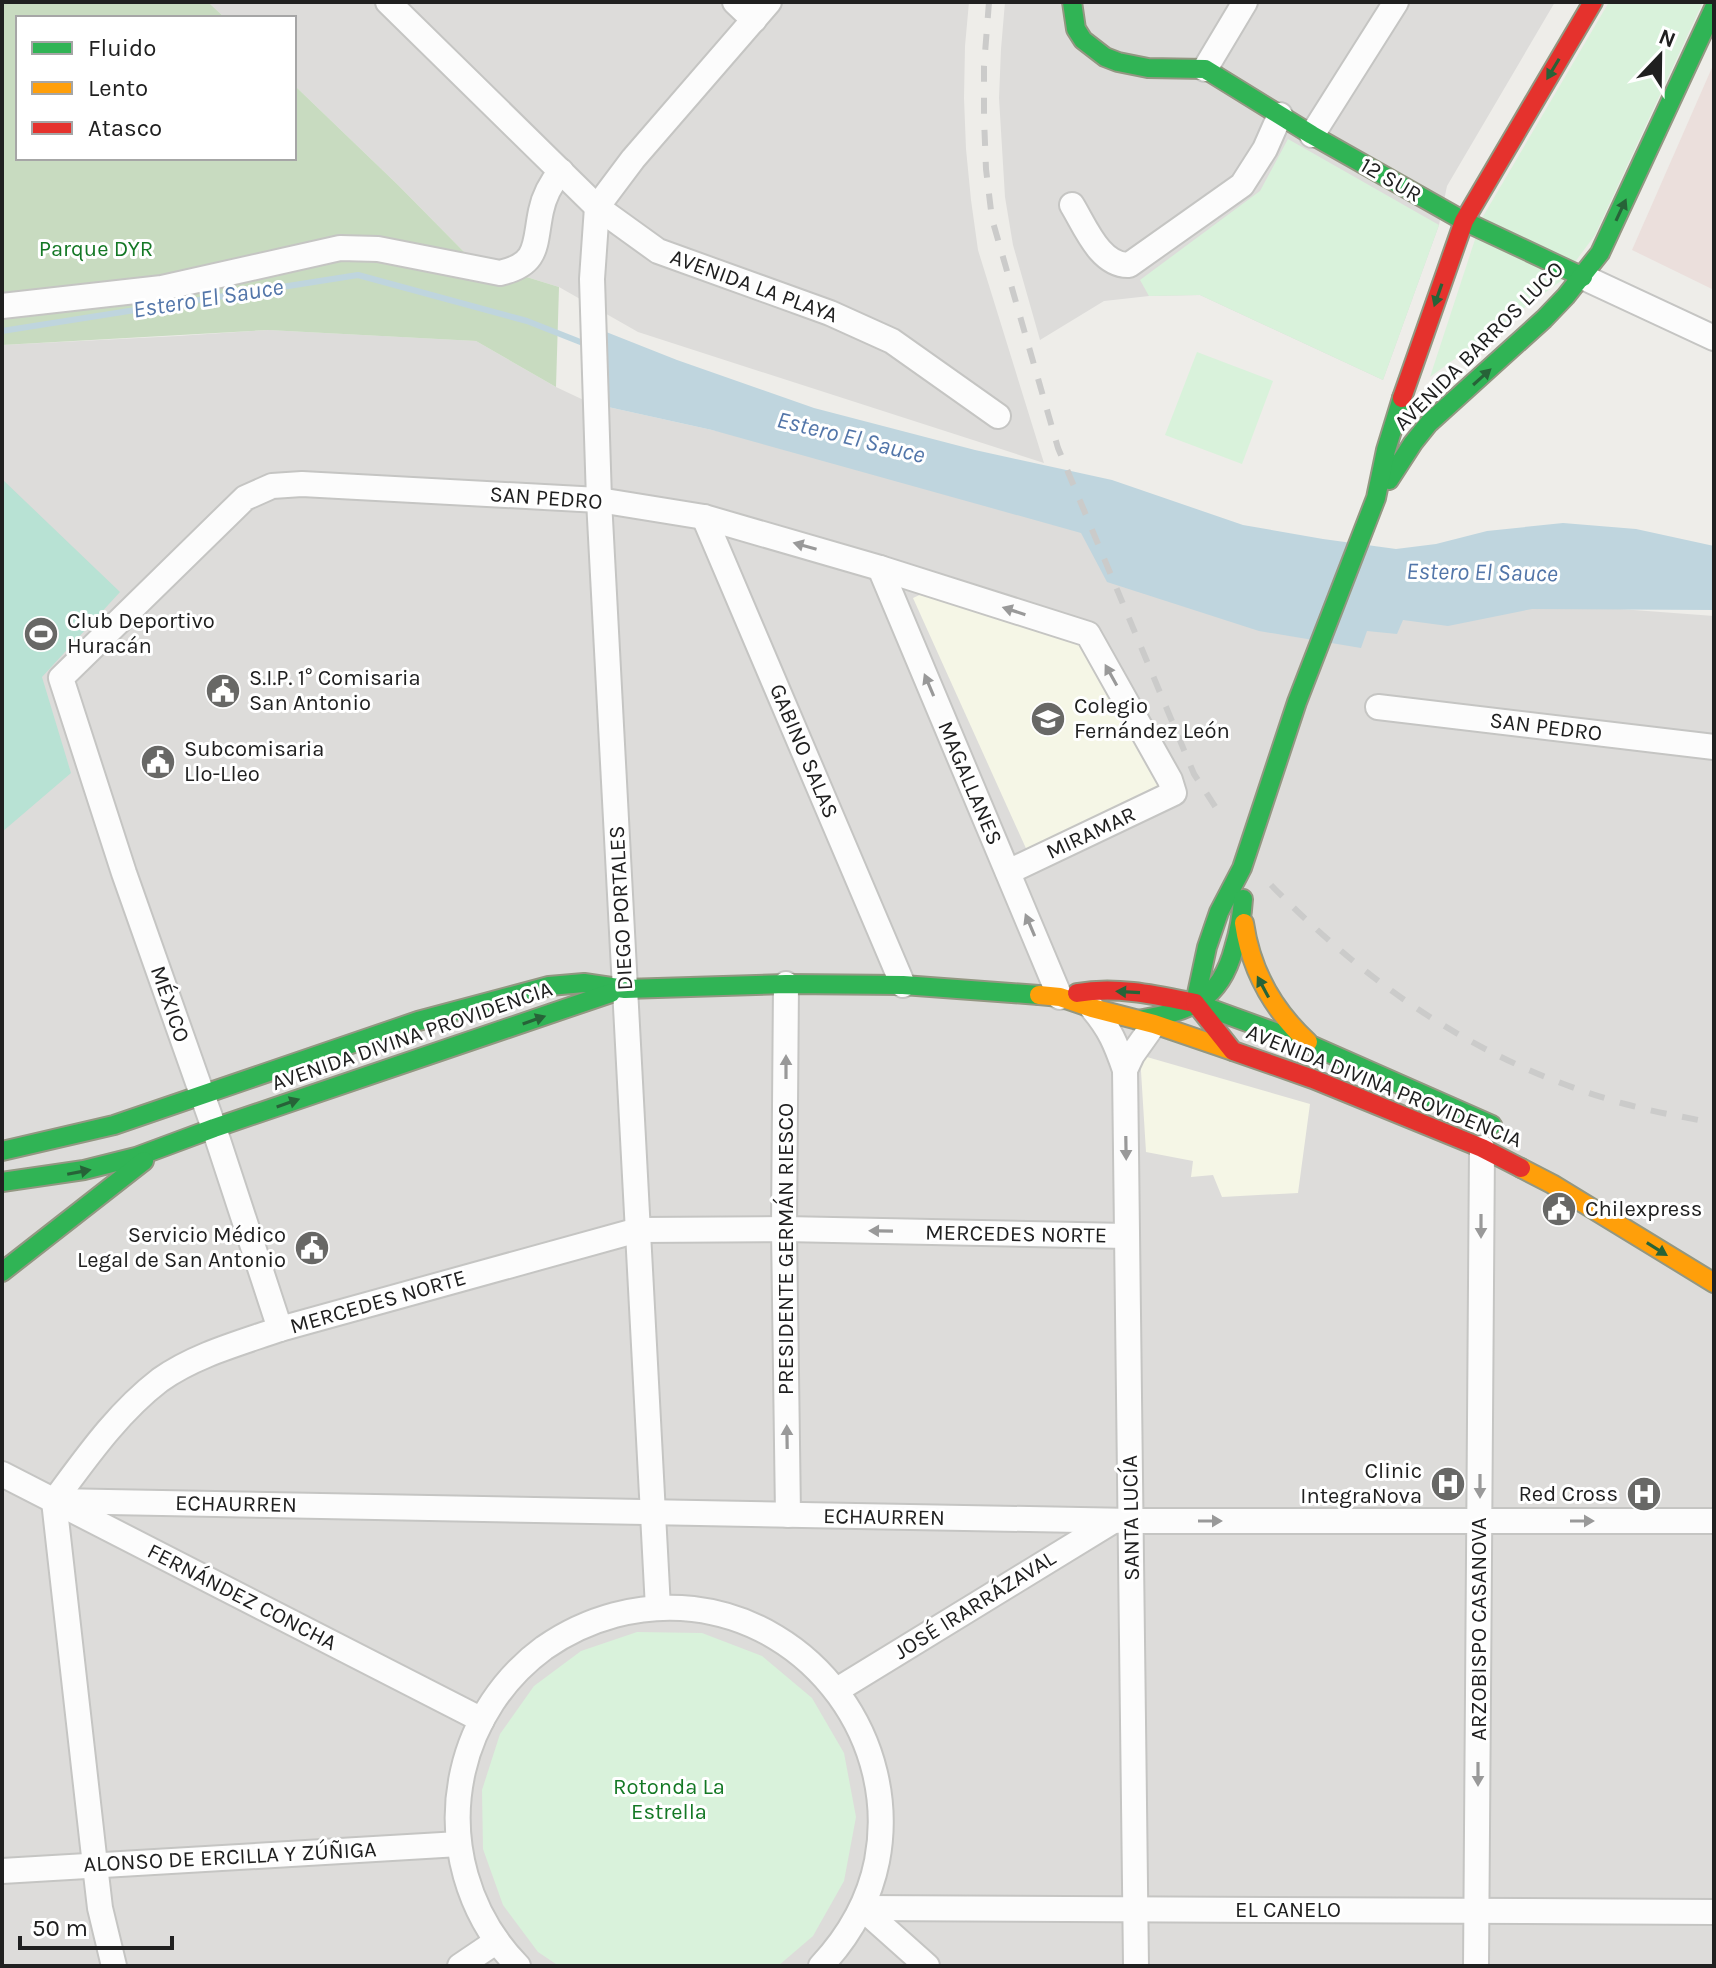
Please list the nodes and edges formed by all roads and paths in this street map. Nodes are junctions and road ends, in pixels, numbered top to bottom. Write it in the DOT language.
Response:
graph roads {
  1 [pos="388,2"];
  2 [pos="735,2"];
  3 [pos="1072,2"];
  4 [pos="1245,2"];
  5 [pos="1396,2"];
  6 [pos="1593,2"];
  7 [pos="1714,8"];
  8 [pos="762,11"];
  9 [pos="1205,69"];
  10 [pos="1280,115"];
  11 [pos="1312,135"];
  12 [pos="561,171"];
  13 [pos="1072,205"];
  14 [pos="597,207"];
  15 [pos="1464,221"];
  16 [pos="1583,277"];
  17 [pos="2,306"];
  18 [pos="1714,338"];
  19 [pos="998,416"];
  20 [pos="1376,498"];
  21 [pos="599,500"];
  22 [pos="704,517"];
  23 [pos="880,568"];
  24 [pos="61,678"];
  25 [pos="1378,707"];
  26 [pos="1714,747"];
  27 [pos="1174,793"];
  28 [pos="1242,868"];
  29 [pos="1008,872"];
  30 [pos="1243,912"];
  31 [pos="786,984"];
  32 [pos="903,985"];
  33 [pos="625,989"];
  34 [pos="1060,997"];
  35 [pos="1195,1003"];
  36 [pos="1092,1008"];
  37 [pos="1146,1022"];
  38 [pos="1313,1046"];
  39 [pos="1233,1051"];
  40 [pos="1125,1070"];
  41 [pos="202,1095"];
  42 [pos="214,1128"];
  43 [pos="1502,1131"];
  44 [pos="5,1148"];
  45 [pos="1482,1148"];
  46 [pos="153,1153"];
  47 [pos="2,1182"];
  48 [pos="784,1229"];
  49 [pos="638,1230"];
  50 [pos="1127,1236"];
  51 [pos="2,1272"];
  52 [pos="1714,1283"];
  53 [pos="280,1329"];
  54 [pos="2,1474"];
  55 [pos="54,1501"];
  56 [pos="652,1512"];
  57 [pos="788,1515"];
  58 [pos="1122,1521"];
  59 [pos="1479,1521"];
  60 [pos="1714,1521"];
  61 [pos="658,1608"];
  62 [pos="837,1690"];
  63 [pos="482,1720"];
  64 [pos="459,1844"];
  65 [pos="95,1865"];
  66 [pos="2,1871"];
  67 [pos="862,1908"];
  68 [pos="1136,1909"];
  69 [pos="1477,1911"];
  70 [pos="1714,1912"];
  71 [pos="497,1941"];
  72 [pos="114,1966"];
  73 [pos="460,1966"];
  74 [pos="518,1966"];
  75 [pos="821,1966"];
  76 [pos="927,1966"];
  77 [pos="1136,1966"];
  78 [pos="1476,1966"];
  1 -- 12 [label="street, AVENIDA LA PLAYA"];
  2 -- 8 [label="street"];
  3 -- 9 [label="main road"];
  4 -- 9 [label="street"];
  5 -- 11 [label="street"];
  6 -- 15 [label="main road, AVENIDA BARROS LUCO, one-way"];
  16 -- 7 [label="main road, AVENIDA BARROS LUCO, one-way"];
  8 -- 14 [label="street"];
  9 -- 10 [label="main road, 12 SUR"];
  10 -- 11 [label="main road, 12 SUR"];
  10 -- 13 [label="street"];
  11 -- 15 [label="main road, 12 SUR"];
  12 -- 14 [label="street, AVENIDA LA PLAYA"];
  12 -- 17 [label="street"];
  14 -- 19 [label="street, AVENIDA LA PLAYA"];
  14 -- 21 [label="street, DIEGO PORTALES"];
  15 -- 16 [label="main road, 12 SUR"];
  15 -- 20 [label="main road, AVENIDA BARROS LUCO, one-way"];
  16 -- 18 [label="street, 12 SUR"];
  20 -- 16 [label="main road, AVENIDA BARROS LUCO, one-way"];
  20 -- 28 [label="main road, AVENIDA BARROS LUCO"];
  21 -- 22 [label="street, SAN PEDRO"];
  21 -- 24 [label="street, SAN PEDRO"];
  21 -- 33 [label="street, DIEGO PORTALES"];
  23 -- 22 [label="street, SAN PEDRO, one-way"];
  22 -- 32 [label="street, GABINO SALAS"];
  27 -- 23 [label="street, SAN PEDRO, one-way"];
  29 -- 23 [label="street, MAGALLANES, one-way"];
  24 -- 41 [label="street, MÉXICO"];
  25 -- 26 [label="street, SAN PEDRO"];
  27 -- 29 [label="street, MIRAMAR"];
  28 -- 30 [label="main road, AVENIDA BARROS LUCO"];
  28 -- 35 [label="main road, AVENIDA BARROS LUCO"];
  34 -- 29 [label="street, MAGALLANES, one-way"];
  30 -- 35 [label="main road, AVENIDA BARROS LUCO"];
  38 -- 30 [label="main road, one-way"];
  31 -- 32 [label="main road, AVENIDA DIVINA PROVIDENCIA"];
  31 -- 33 [label="main road, AVENIDA DIVINA PROVIDENCIA"];
  48 -- 31 [label="street, PRESIDENTE GERMÁN RIESCO, one-way"];
  32 -- 34 [label="main road, AVENIDA DIVINA PROVIDENCIA"];
  33 -- 41 [label="main road, AVENIDA DIVINA PROVIDENCIA"];
  42 -- 33 [label="main road, AVENIDA DIVINA PROVIDENCIA, one-way"];
  33 -- 49 [label="street, DIEGO PORTALES"];
  35 -- 34 [label="main road, AVENIDA DIVINA PROVIDENCIA, one-way"];
  34 -- 36 [label="main road, AVENIDA DIVINA PROVIDENCIA"];
  35 -- 37 [label="main road"];
  35 -- 38 [label="main road, AVENIDA DIVINA PROVIDENCIA"];
  35 -- 39 [label="main road"];
  36 -- 37 [label="main road, AVENIDA DIVINA PROVIDENCIA"];
  36 -- 40 [label="street, SANTA LUCÍA"];
  37 -- 39 [label="main road, AVENIDA DIVINA PROVIDENCIA"];
  37 -- 40 [label="street"];
  38 -- 43 [label="main road, AVENIDA DIVINA PROVIDENCIA"];
  39 -- 45 [label="main road, AVENIDA DIVINA PROVIDENCIA"];
  40 -- 50 [label="street, SANTA LUCÍA, one-way"];
  41 -- 42 [label="street, MÉXICO"];
  41 -- 44 [label="main road, AVENIDA DIVINA PROVIDENCIA"];
  41 -- 46 [label="main road"];
  42 -- 46 [label="main road, AVENIDA DIVINA PROVIDENCIA"];
  42 -- 53 [label="street, MÉXICO"];
  45 -- 52 [label="main road, AVENIDA DIVINA PROVIDENCIA, one-way"];
  45 -- 59 [label="street, ARZOBISPO CASANOVA, one-way"];
  47 -- 46 [label="main road, one-way"];
  46 -- 51 [label="main road"];
  48 -- 49 [label="street, MERCEDES NORTE"];
  50 -- 48 [label="street, MERCEDES NORTE, one-way"];
  57 -- 48 [label="street, PRESIDENTE GERMÁN RIESCO, one-way"];
  49 -- 53 [label="street, MERCEDES NORTE"];
  49 -- 56 [label="street, DIEGO PORTALES"];
  50 -- 58 [label="street, SANTA LUCÍA"];
  53 -- 55 [label="street, MERCEDES NORTE"];
  54 -- 55 [label="street, FERNÁNDEZ CONCHA"];
  55 -- 56 [label="street, ECHAURREN"];
  55 -- 63 [label="street, FERNÁNDEZ CONCHA"];
  55 -- 65 [label="street"];
  56 -- 57 [label="street, ECHAURREN"];
  56 -- 61 [label="street, DIEGO PORTALES"];
  57 -- 58 [label="street, ECHAURREN"];
  58 -- 59 [label="street, ECHAURREN, one-way"];
  58 -- 62 [label="street, JOSÉ IRARRÁZAVAL"];
  58 -- 68 [label="street, SANTA LUCÍA"];
  59 -- 60 [label="street, ECHAURREN, one-way"];
  59 -- 69 [label="street, ARZOBISPO CASANOVA, one-way"];
  61 -- 62 [label="street"];
  61 -- 63 [label="street"];
  62 -- 67 [label="street"];
  63 -- 64 [label="street"];
  64 -- 65 [label="street, ALONSO DE ERCILLA Y ZÚÑIGA"];
  64 -- 71 [label="street"];
  65 -- 66 [label="street, ALONSO DE ERCILLA Y ZÚÑIGA"];
  65 -- 72 [label="street"];
  67 -- 68 [label="street, EL CANELO"];
  67 -- 75 [label="street"];
  67 -- 76 [label="street"];
  68 -- 69 [label="street, EL CANELO"];
  68 -- 77 [label="street, SANTA LUCÍA"];
  69 -- 70 [label="street, EL CANELO"];
  69 -- 78 [label="street, ARZOBISPO CASANOVA"];
  71 -- 73 [label="street"];
  71 -- 74 [label="street"];
}
